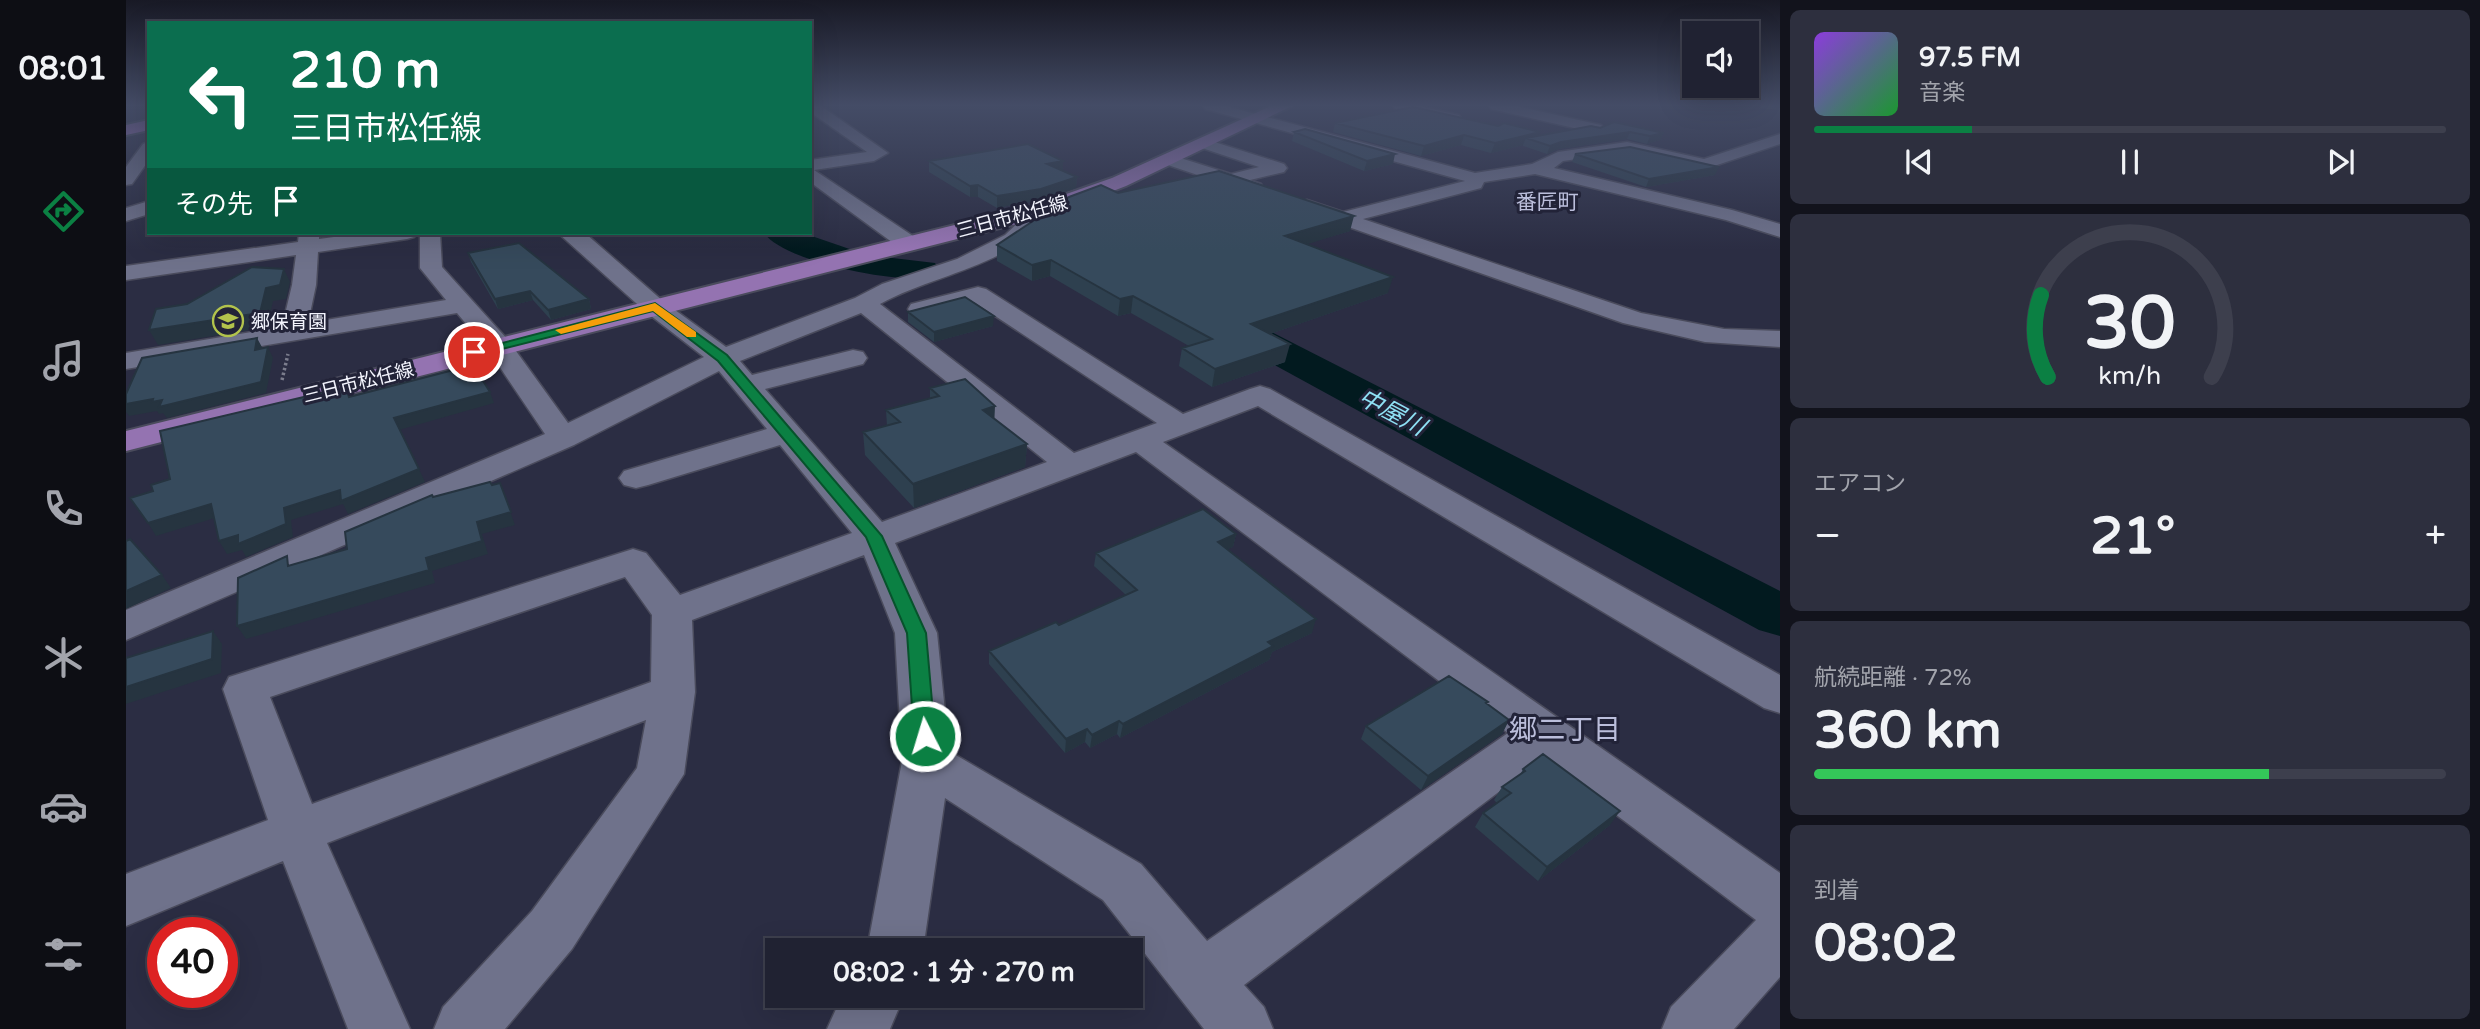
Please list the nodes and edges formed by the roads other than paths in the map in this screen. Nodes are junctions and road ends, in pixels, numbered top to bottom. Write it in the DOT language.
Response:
graph roads {
  1 [pos="878,154"];
  2 [pos="1184,154"];
  3 [pos="1235,154"];
  4 [pos="1409,154"];
  5 [pos="1579,154"];
  6 [pos="1659,154"];
  7 [pos="1735,154"];
  8 [pos="145,156"];
  9 [pos="1171,160"];
  10 [pos="812,165"];
  11 [pos="1475,169"];
  12 [pos="1535,169"];
  13 [pos="812,176"];
  14 [pos="126,180"];
  15 [pos="1230,180"];
  16 [pos="838,195"];
  17 [pos="812,199"];
  18 [pos="147,208"];
  19 [pos="1043,210"];
  20 [pos="126,215"];
  21 [pos="1343,218"];
  22 [pos="1780,231"];
  23 [pos="379,235"];
  24 [pos="429,235"];
  25 [pos="582,235"];
  26 [pos="308,240"];
  27 [pos="192,243"];
  28 [pos="908,243"];
  29 [pos="183,264"];
  30 [pos="126,272"];
  31 [pos="463,304"];
  32 [pos="655,307"];
  33 [pos="874,311"];
  34 [pos="293,333"];
  35 [pos="1780,340"];
  36 [pos="499,346"];
  37 [pos="853,358"];
  38 [pos="126,361"];
  39 [pos="734,372"];
  40 [pos="1180,425"];
  41 [pos="787,433"];
  42 [pos="564,438"];
  43 [pos="1140,440"];
  44 [pos="126,441"];
  45 [pos="1070,465"];
  46 [pos="636,478"];
  47 [pos="874,536"];
  48 [pos="672,613"];
  49 [pos="126,626"];
  50 [pos="673,692"];
  51 [pos="1780,696"];
  52 [pos="1543,733"];
  53 [pos="926,761"];
  54 [pos="297,832"];
  55 [pos="126,900"];
  56 [pos="1780,905"];
  57 [pos="1780,935"];
  58 [pos="897,938"];
  59 [pos="1202,980"];
  60 [pos="868,1008"];
  61 [pos="379,1029"];
  62 [pos="465,1029"];
  63 [pos="858,1029"];
  64 [pos="1242,1029"];
  65 [pos="1693,1029"];
  1 -- 10 [label="street"];
  2 -- 9 [label="main road, 三日市松任線"];
  3 -- 15 [label="street"];
  4 -- 11 [label="street"];
  5 -- 12 [label="street"];
  6 -- 7 [label="street"];
  8 -- 14 [label="street"];
  9 -- 15 [label="street"];
  9 -- 19 [label="main road, 三日市松任線"];
  11 -- 12 [label="street"];
  11 -- 21 [label="street"];
  12 -- 22 [label="street"];
  13 -- 16 [label="street"];
  15 -- 21 [label="street"];
  16 -- 17 [label="street"];
  16 -- 28 [label="street"];
  18 -- 20 [label="street"];
  19 -- 28 [label="main road, 三日市松任線"];
  19 -- 33 [label="street"];
  21 -- 35 [label="street"];
  23 -- 26 [label="street"];
  24 -- 31 [label="street"];
  25 -- 32 [label="street"];
  26 -- 29 [label="street"];
  26 -- 34 [label="street"];
  27 -- 29 [label="street"];
  28 -- 32 [label="main road, 三日市松任線"];
  29 -- 30 [label="street"];
  31 -- 34 [label="street"];
  31 -- 36 [label="street"];
  32 -- 36 [label="main road, 三日市松任線"];
  32 -- 39 [label="street"];
  33 -- 39 [label="street"];
  33 -- 40 [label="street"];
  33 -- 45 [label="street"];
  34 -- 38 [label="street"];
  36 -- 42 [label="street"];
  36 -- 44 [label="main road, 三日市松任線"];
  37 -- 39 [label="street"];
  39 -- 41 [label="street"];
  39 -- 42 [label="street"];
  40 -- 43 [label="street"];
  40 -- 51 [label="street"];
  41 -- 46 [label="street"];
  41 -- 47 [label="street"];
  42 -- 49 [label="street"];
  43 -- 45 [label="street"];
  43 -- 52 [label="street"];
  45 -- 47 [label="street"];
  47 -- 48 [label="street"];
  47 -- 53 [label="street"];
  48 -- 50 [label="street"];
  48 -- 54 [label="street"];
  50 -- 54 [label="street"];
  50 -- 62 [label="street"];
  52 -- 56 [label="street"];
  52 -- 59 [label="street"];
  53 -- 58 [label="street"];
  53 -- 59 [label="street"];
  54 -- 55 [label="street"];
  54 -- 61 [label="street"];
  57 -- 65 [label="street"];
  59 -- 64 [label="street"];
  60 -- 63 [label="street"];
}
